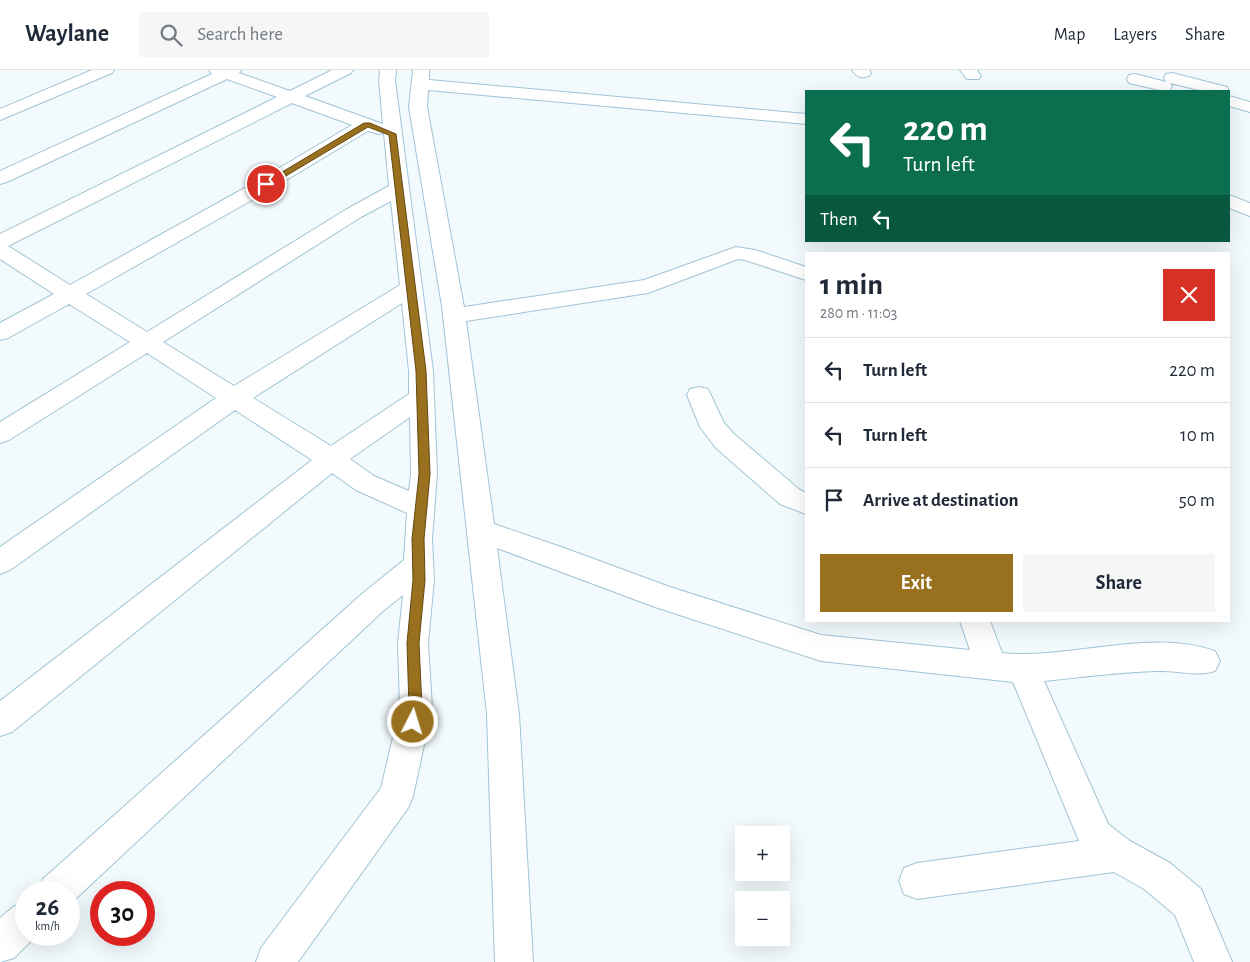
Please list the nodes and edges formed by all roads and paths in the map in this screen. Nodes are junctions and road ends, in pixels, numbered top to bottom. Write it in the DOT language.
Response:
graph roads {
  1 [pos="106,70"];
  2 [pos="388,70"];
  3 [pos="225,71"];
  4 [pos="341,71"];
  5 [pos="1142,73"];
  6 [pos="420,77"];
  7 [pos="1170,81"];
  8 [pos="1124,90"];
  9 [pos="1193,90"];
  10 [pos="1216,90"];
  11 [pos="1230,93"];
  12 [pos="292,96"];
  13 [pos="0,99"];
  14 [pos="1250,99"];
  15 [pos="1230,101"];
  16 [pos="16,108"];
  17 [pos="1250,108"];
  18 [pos="805,112"];
  19 [pos="0,115"];
  20 [pos="805,119"];
  21 [pos="380,129"];
  22 [pos="0,178"];
  23 [pos="398,189"];
  24 [pos="1230,201"];
  25 [pos="1250,210"];
  26 [pos="0,242"];
  27 [pos="0,250"];
  28 [pos="805,274"];
  29 [pos="411,288"];
  30 [pos="68,294"];
  31 [pos="454,316"];
  32 [pos="0,333"];
  33 [pos="147,343"];
  34 [pos="699,395"];
  35 [pos="422,397"];
  36 [pos="234,398"];
  37 [pos="0,434"];
  38 [pos="331,459"];
  39 [pos="805,504"];
  40 [pos="421,508"];
  41 [pos="480,531"];
  42 [pos="0,562"];
  43 [pos="419,565"];
  44 [pos="976,622"];
  45 [pos="1204,661"];
  46 [pos="1007,668"];
  47 [pos="0,721"];
  48 [pos="1117,854"];
  49 [pos="68,881"];
  50 [pos="917,881"];
  51 [pos="15,930"];
  52 [pos="0,944"];
  53 [pos="275,962"];
  54 [pos="514,962"];
  55 [pos="1213,962"];
  1 -- 16 [label="street"];
  2 -- 21 [label="street"];
  3 -- 12 [label="street"];
  3 -- 22 [label="street"];
  4 -- 12 [label="street"];
  5 -- 7 [label="street"];
  5 -- 8 [label="street"];
  6 -- 18 [label="street"];
  6 -- 20 [label="street"];
  6 -- 31 [label="street"];
  7 -- 9 [label="street"];
  7 -- 10 [label="street"];
  11 -- 14 [label="street"];
  12 -- 21 [label="street"];
  12 -- 26 [label="street"];
  13 -- 16 [label="street"];
  15 -- 17 [label="street"];
  16 -- 19 [label="street"];
  21 -- 23 [label="street"];
  21 -- 30 [label="street"];
  23 -- 29 [label="street"];
  23 -- 33 [label="street"];
  24 -- 25 [label="street"];
  27 -- 30 [label="street"];
  28 -- 31 [label="street"];
  29 -- 35 [label="street"];
  29 -- 36 [label="street"];
  30 -- 32 [label="street"];
  30 -- 33 [label="street"];
  31 -- 41 [label="street"];
  33 -- 36 [label="street"];
  33 -- 37 [label="street"];
  34 -- 39 [label="street"];
  35 -- 38 [label="street"];
  35 -- 40 [label="street"];
  36 -- 38 [label="street"];
  36 -- 42 [label="street"];
  38 -- 40 [label="street"];
  38 -- 47 [label="street"];
  40 -- 43 [label="street"];
  41 -- 46 [label="street"];
  41 -- 54 [label="street"];
  43 -- 49 [label="street"];
  43 -- 53 [label="street"];
  44 -- 46 [label="street"];
  45 -- 46 [label="street"];
  46 -- 48 [label="street"];
  48 -- 50 [label="street"];
  48 -- 55 [label="street"];
  51 -- 52 [label="street"];
}
